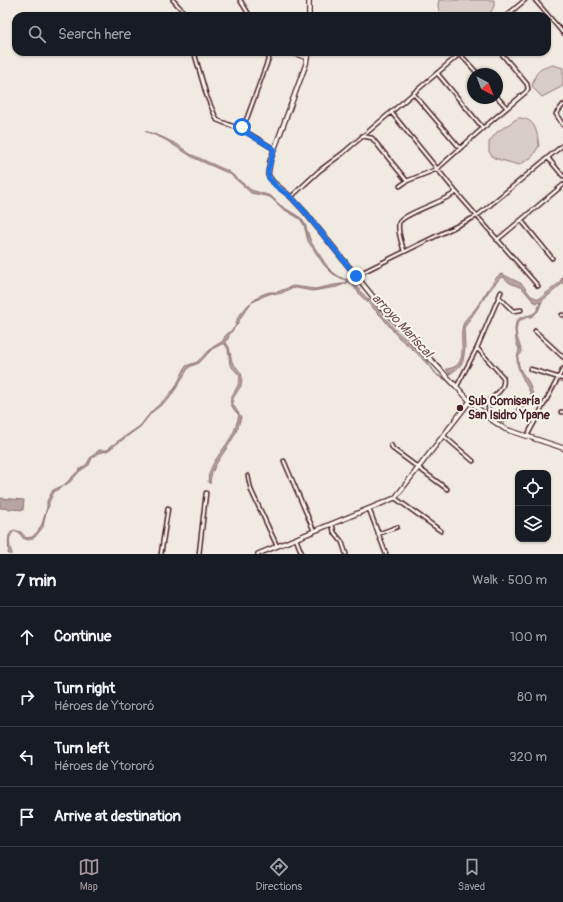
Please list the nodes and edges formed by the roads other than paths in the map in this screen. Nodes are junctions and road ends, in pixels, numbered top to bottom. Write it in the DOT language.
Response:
graph roads {
  1 [pos="173,0"];
  2 [pos="240,0"];
  3 [pos="310,0"];
  4 [pos="525,0"];
  5 [pos="535,0"];
  6 [pos="183,12"];
  7 [pos="248,12"];
  8 [pos="309,12"];
  9 [pos="511,12"];
  10 [pos="545,12"];
  11 [pos="551,19"];
  12 [pos="563,33"];
  13 [pos="195,56"];
  14 [pos="270,56"];
  15 [pos="301,56"];
  16 [pos="457,56"];
  17 [pos="463,56"];
  18 [pos="503,56"];
  19 [pos="307,58"];
  20 [pos="473,68"];
  21 [pos="437,73"];
  22 [pos="413,93"];
  23 [pos="503,104"];
  24 [pos="563,105"];
  25 [pos="507,108"];
  26 [pos="391,112"];
  27 [pos="563,125"];
  28 [pos="483,128"];
  29 [pos="242,130"];
  30 [pos="362,136"];
  31 [pos="563,145"];
  32 [pos="460,148"];
  33 [pos="274,149"];
  34 [pos="548,158"];
  35 [pos="437,169"];
  36 [pos="563,176"];
  37 [pos="407,181"];
  38 [pos="563,185"];
  39 [pos="400,186"];
  40 [pos="456,192"];
  41 [pos="291,197"];
  42 [pos="477,216"];
  43 [pos="521,220"];
  44 [pos="497,240"];
  45 [pos="404,251"];
  46 [pos="552,258"];
  47 [pos="356,276"];
  48 [pos="538,286"];
  49 [pos="501,292"];
  50 [pos="499,297"];
  51 [pos="521,310"];
  52 [pos="535,331"];
  53 [pos="477,348"];
  54 [pos="563,357"];
  55 [pos="530,369"];
  56 [pos="563,369"];
  57 [pos="559,377"];
  58 [pos="563,379"];
  59 [pos="458,386"];
  60 [pos="470,401"];
  61 [pos="489,418"];
  62 [pos="444,436"];
  63 [pos="526,437"];
  64 [pos="390,445"];
  65 [pos="563,448"];
  66 [pos="284,461"];
  67 [pos="473,461"];
  68 [pos="419,468"];
  69 [pos="248,476"];
  70 [pos="447,489"];
  71 [pos="206,493"];
  72 [pos="395,498"];
  73 [pos="168,508"];
  74 [pos="369,509"];
  75 [pos="332,524"];
  76 [pos="397,527"];
  77 [pos="314,531"];
  78 [pos="441,531"];
  79 [pos="378,534"];
  80 [pos="296,539"];
  81 [pos="277,546"];
  82 [pos="161,554"];
  83 [pos="199,554"];
  84 [pos="258,554"];
  85 [pos="302,554"];
  86 [pos="346,554"];
  87 [pos="386,554"];
  1 -- 6 [label="street"];
  2 -- 7 [label="street"];
  3 -- 8 [label="main road"];
  4 -- 9 [label="street"];
  5 -- 10 [label="street"];
  11 -- 12 [label="street"];
  13 -- 29 [label="street"];
  14 -- 29 [label="street"];
  15 -- 19 [label="street"];
  16 -- 21 [label="street"];
  17 -- 20 [label="street"];
  18 -- 25 [label="street"];
  19 -- 33 [label="main road"];
  21 -- 22 [label="street"];
  21 -- 28 [label="street"];
  22 -- 26 [label="street"];
  22 -- 32 [label="street"];
  23 -- 25 [label="street"];
  24 -- 27 [label="street"];
  25 -- 28 [label="street"];
  26 -- 30 [label="street"];
  26 -- 35 [label="street"];
  28 -- 32 [label="street"];
  29 -- 33 [label="street"];
  30 -- 37 [label="street"];
  30 -- 41 [label="street"];
  31 -- 34 [label="street"];
  32 -- 35 [label="street"];
  33 -- 41 [label="main road"];
  34 -- 36 [label="street"];
  34 -- 42 [label="street"];
  35 -- 37 [label="street"];
  35 -- 40 [label="street"];
  37 -- 39 [label="street"];
  38 -- 43 [label="street"];
  40 -- 42 [label="street"];
  40 -- 45 [label="street"];
  41 -- 47 [label="main road"];
  42 -- 44 [label="street"];
  42 -- 45 [label="street"];
  43 -- 44 [label="street"];
  43 -- 46 [label="street"];
  44 -- 48 [label="street"];
  45 -- 47 [label="street"];
  47 -- 59 [label="main road"];
  49 -- 50 [label="street"];
  50 -- 51 [label="street"];
  50 -- 53 [label="street"];
  52 -- 54 [label="street"];
  53 -- 59 [label="street"];
  53 -- 61 [label="street"];
  55 -- 57 [label="street"];
  56 -- 57 [label="street"];
  57 -- 58 [label="street"];
  57 -- 63 [label="street"];
  59 -- 60 [label="main road"];
  60 -- 61 [label="main road"];
  60 -- 62 [label="main road"];
  61 -- 63 [label="main road"];
  62 -- 67 [label="street"];
  62 -- 68 [label="main road"];
  63 -- 65 [label="main road"];
  64 -- 68 [label="street"];
  66 -- 77 [label="street"];
  68 -- 70 [label="street"];
  68 -- 72 [label="main road"];
  69 -- 81 [label="street"];
  71 -- 83 [label="street"];
  72 -- 74 [label="main road"];
  72 -- 78 [label="street"];
  73 -- 82 [label="street"];
  74 -- 75 [label="main road"];
  74 -- 79 [label="street"];
  75 -- 77 [label="main road"];
  75 -- 86 [label="street"];
  76 -- 79 [label="street"];
  77 -- 80 [label="main road"];
  79 -- 87 [label="street"];
  80 -- 81 [label="main road"];
  80 -- 85 [label="street"];
  81 -- 84 [label="main road"];
}
